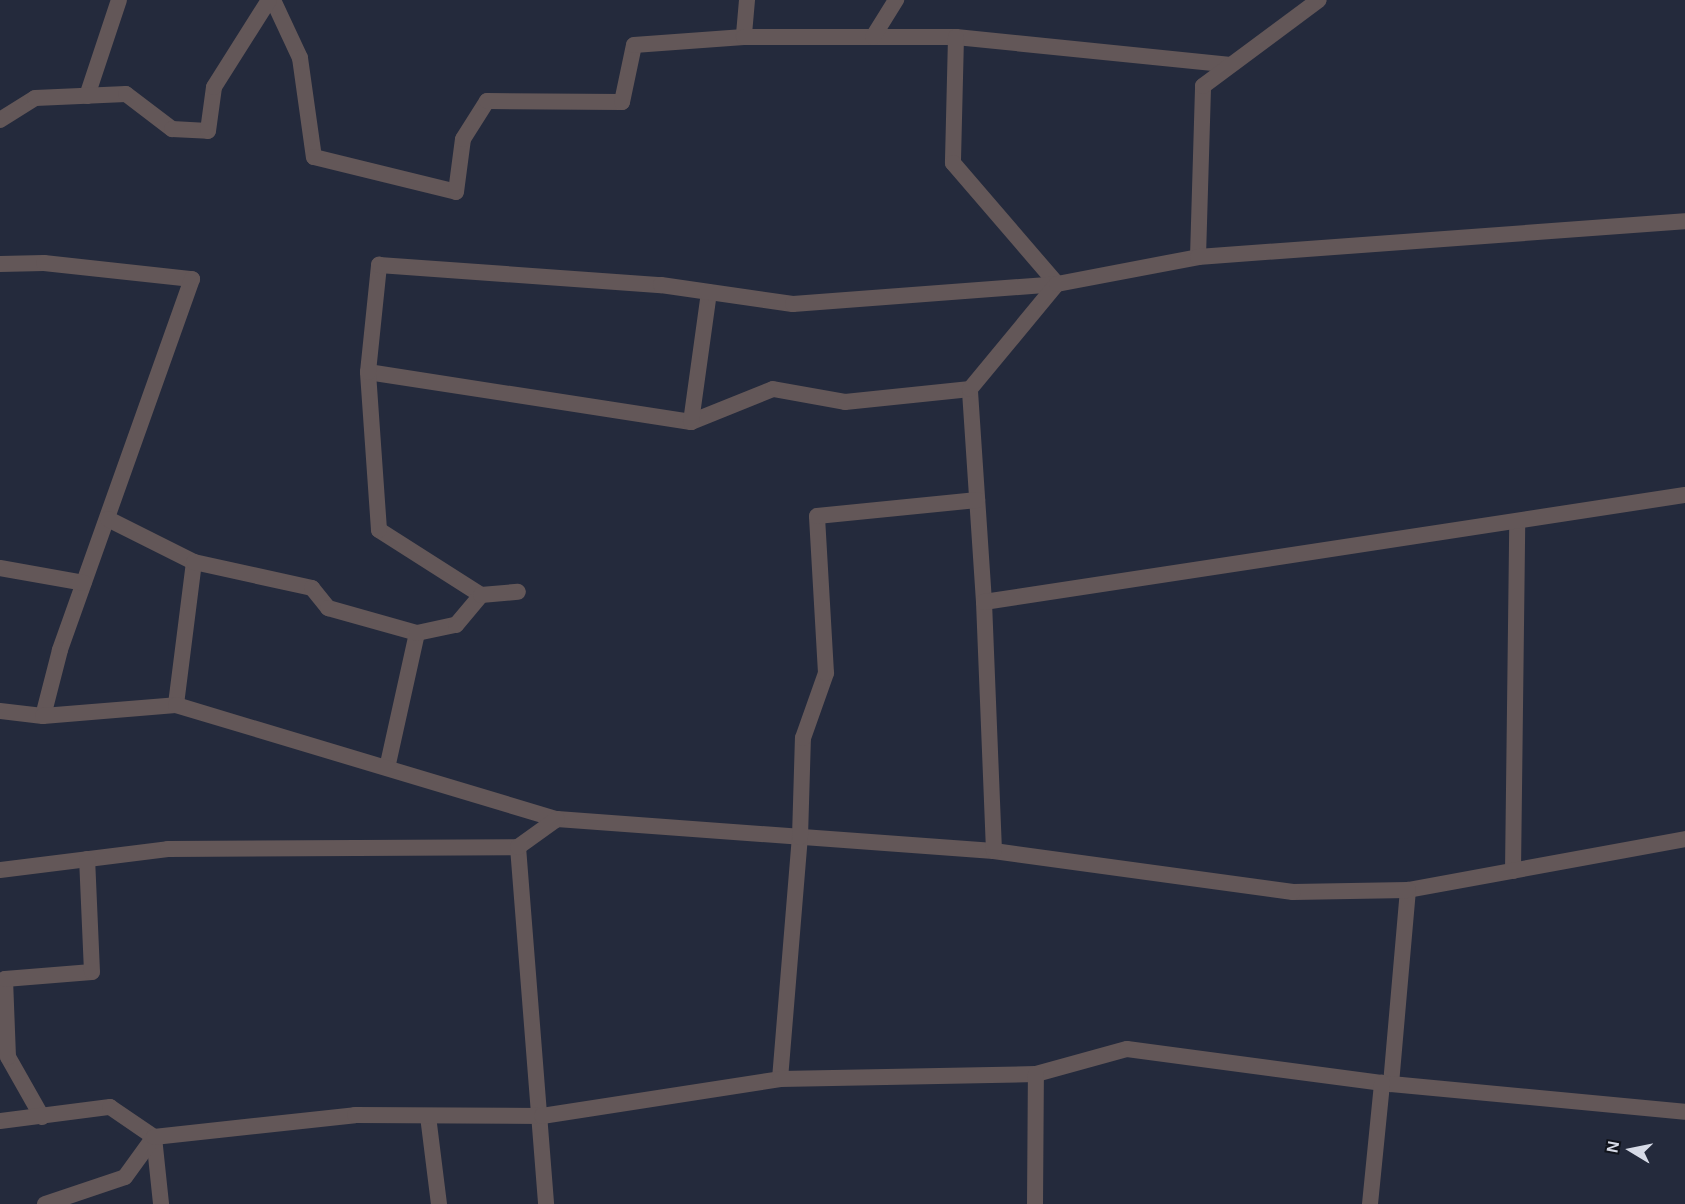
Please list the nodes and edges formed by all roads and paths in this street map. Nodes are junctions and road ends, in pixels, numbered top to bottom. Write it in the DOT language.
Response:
graph roads {
  1 [pos="119,0"];
  2 [pos="271,0"];
  3 [pos="747,0"];
  4 [pos="896,0"];
  5 [pos="1319,0"];
  6 [pos="744,37"];
  7 [pos="873,37"];
  8 [pos="956,37"];
  9 [pos="1231,65"];
  10 [pos="87,96"];
  11 [pos="0,120"];
  12 [pos="1685,221"];
  13 [pos="1198,257"];
  14 [pos="0,264"];
  15 [pos="1057,284"];
  16 [pos="709,292"];
  17 [pos="368,372"];
  18 [pos="970,389"];
  19 [pos="691,422"];
  20 [pos="1685,495"];
  21 [pos="978,500"];
  22 [pos="108,519"];
  23 [pos="1517,521"];
  24 [pos="194,562"];
  25 [pos="0,568"];
  26 [pos="84,584"];
  27 [pos="518,592"];
  28 [pos="481,595"];
  29 [pos="984,602"];
  30 [pos="417,633"];
  31 [pos="176,705"];
  32 [pos="0,711"];
  33 [pos="43,716"];
  34 [pos="387,768"];
  35 [pos="557,819"];
  36 [pos="800,837"];
  37 [pos="1685,839"];
  38 [pos="518,847"];
  39 [pos="994,852"];
  40 [pos="87,859"];
  41 [pos="0,870"];
  42 [pos="1513,871"];
  43 [pos="1408,890"];
  44 [pos="2,980"];
  45 [pos="1036,1074"];
  46 [pos="780,1079"];
  47 [pos="1386,1084"];
  48 [pos="1685,1112"];
  49 [pos="428,1116"];
  50 [pos="542,1116"];
  51 [pos="42,1117"];
  52 [pos="0,1121"];
  53 [pos="154,1137"];
  54 [pos="45,1204"];
  55 [pos="160,1204"];
  56 [pos="439,1204"];
  57 [pos="546,1204"];
  58 [pos="1035,1204"];
  59 [pos="1370,1204"];
  1 -- 10 [label="street"];
  2 -- 6 [label="street"];
  2 -- 10 [label="street"];
  3 -- 6 [label="street"];
  4 -- 7 [label="street"];
  5 -- 9 [label="street"];
  6 -- 7 [label="street"];
  7 -- 8 [label="street"];
  8 -- 9 [label="street"];
  8 -- 15 [label="street"];
  9 -- 13 [label="street"];
  10 -- 11 [label="street"];
  12 -- 13 [label="street"];
  13 -- 15 [label="street"];
  14 -- 22 [label="street"];
  15 -- 16 [label="street"];
  15 -- 18 [label="street"];
  16 -- 17 [label="street"];
  16 -- 19 [label="street"];
  17 -- 19 [label="street"];
  17 -- 28 [label="street"];
  18 -- 19 [label="street"];
  18 -- 21 [label="street"];
  20 -- 23 [label="street"];
  21 -- 29 [label="street"];
  21 -- 36 [label="street"];
  22 -- 24 [label="street"];
  22 -- 26 [label="street"];
  23 -- 29 [label="street"];
  23 -- 42 [label="street"];
  24 -- 30 [label="street"];
  24 -- 31 [label="street"];
  25 -- 26 [label="street"];
  26 -- 33 [label="street"];
  27 -- 28 [label="street"];
  28 -- 30 [label="street"];
  29 -- 39 [label="street"];
  30 -- 34 [label="street"];
  31 -- 33 [label="street"];
  31 -- 34 [label="street"];
  32 -- 33 [label="street"];
  34 -- 35 [label="street"];
  35 -- 36 [label="street"];
  35 -- 38 [label="street"];
  36 -- 39 [label="street"];
  36 -- 46 [label="street"];
  37 -- 42 [label="street"];
  38 -- 40 [label="street"];
  38 -- 50 [label="street"];
  39 -- 43 [label="street"];
  40 -- 41 [label="street"];
  40 -- 44 [label="street"];
  42 -- 43 [label="street"];
  43 -- 47 [label="street"];
  44 -- 51 [label="street"];
  45 -- 46 [label="street"];
  45 -- 47 [label="street"];
  45 -- 58 [label="street"];
  46 -- 50 [label="street"];
  47 -- 48 [label="street"];
  47 -- 59 [label="street"];
  49 -- 50 [label="street"];
  49 -- 53 [label="street"];
  49 -- 56 [label="street"];
  50 -- 57 [label="street"];
  51 -- 52 [label="street"];
  51 -- 53 [label="street"];
  53 -- 54 [label="street"];
  53 -- 55 [label="street"];
}
